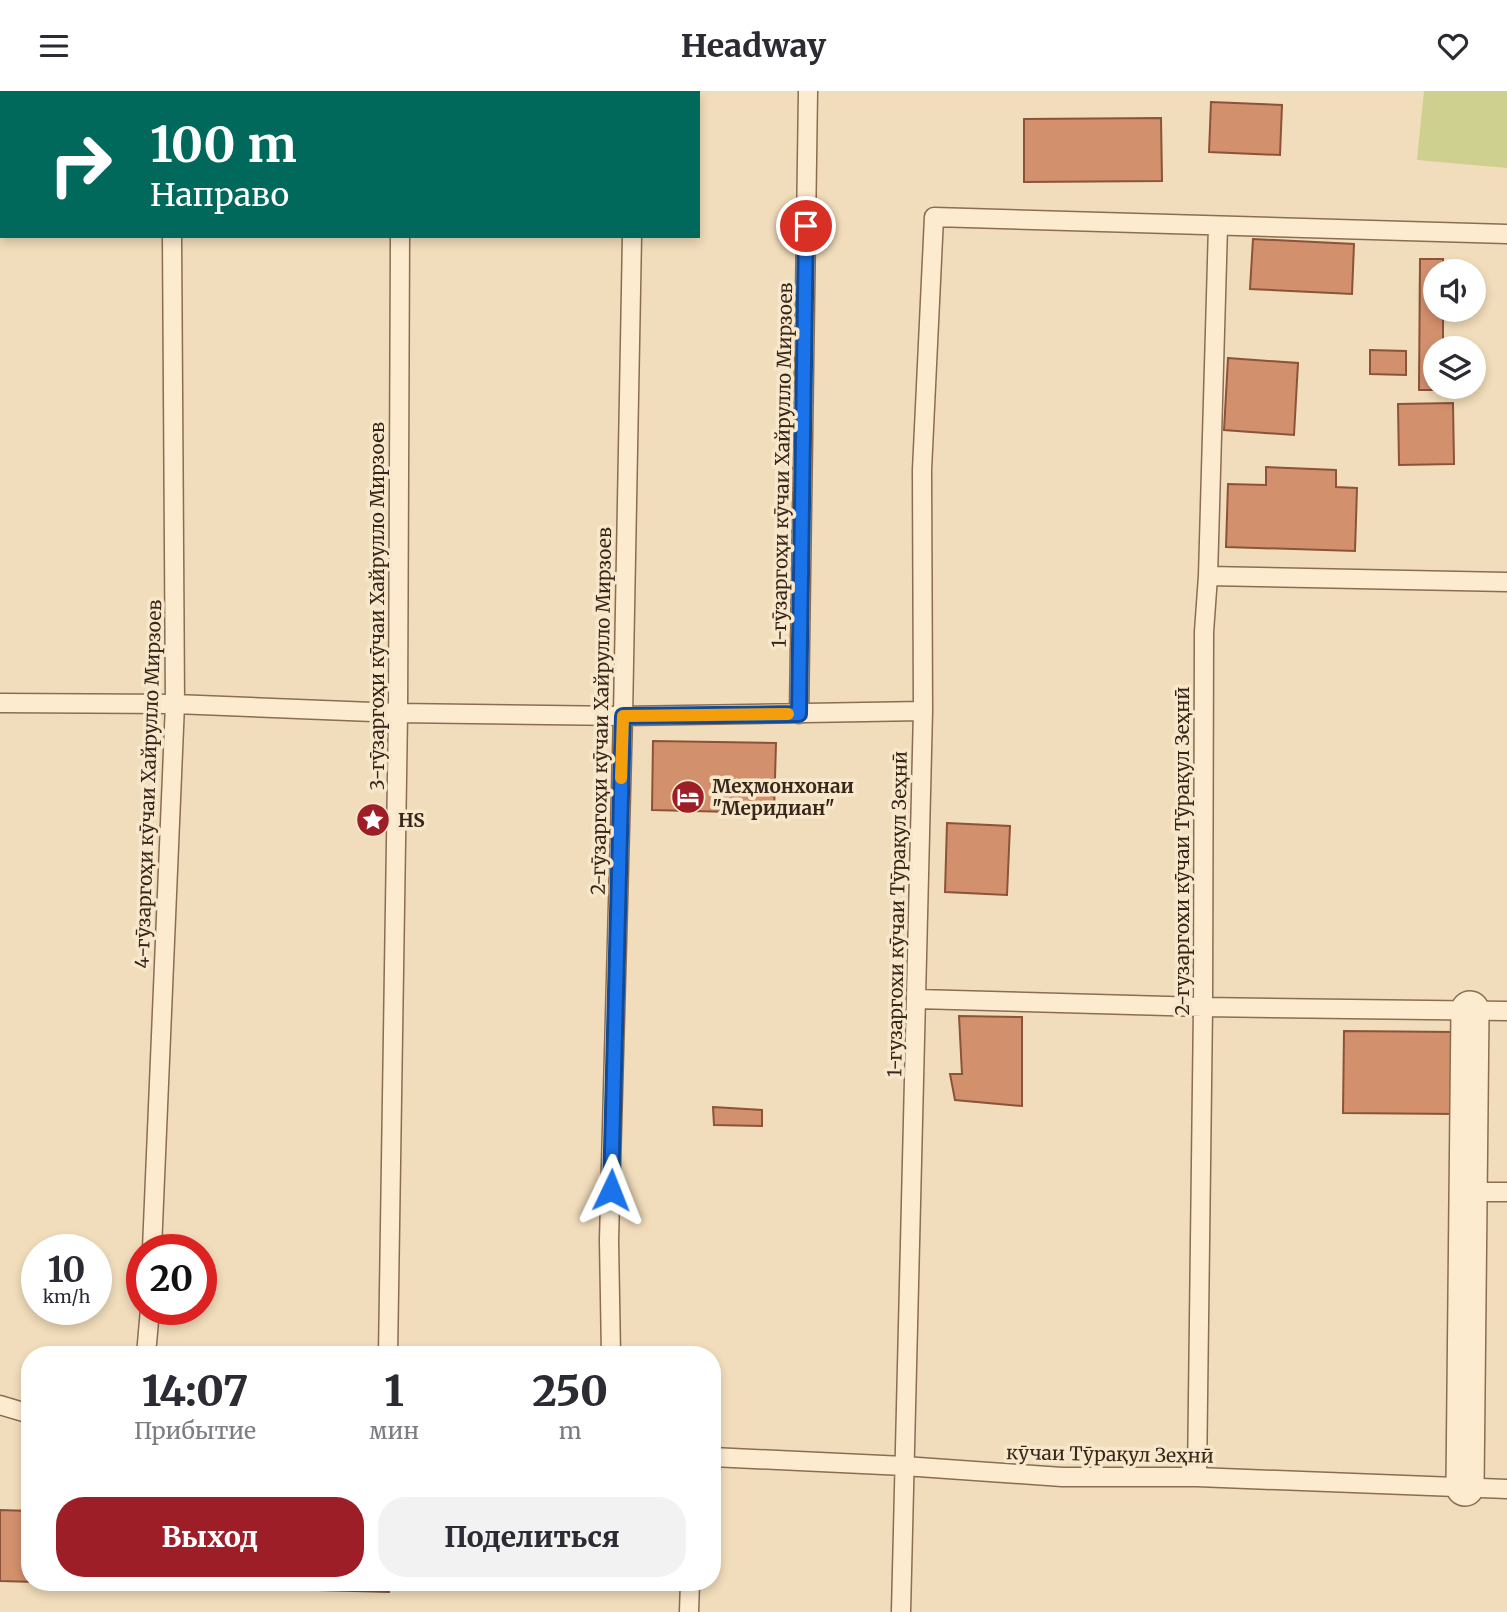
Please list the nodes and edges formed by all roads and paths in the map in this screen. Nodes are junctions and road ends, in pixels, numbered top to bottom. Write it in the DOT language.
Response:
graph roads {
  1 [pos="807,91"];
  2 [pos="1217,226"];
  3 [pos="1507,234"];
  4 [pos="172,238"];
  5 [pos="400,238"];
  6 [pos="632,238"];
  7 [pos="1208,576"];
  8 [pos="1507,582"];
  9 [pos="0,703"];
  10 [pos="176,704"];
  11 [pos="923,711"];
  12 [pos="398,713"];
  13 [pos="799,714"];
  14 [pos="623,716"];
  15 [pos="917,999"];
  16 [pos="1203,1007"];
  17 [pos="1470,1010"];
  18 [pos="1507,1011"];
  19 [pos="1468,1192"];
  20 [pos="1507,1192"];
  21 [pos="153,1234"];
  22 [pos="149,1325"];
  23 [pos="147,1346"];
  24 [pos="388,1346"];
  25 [pos="611,1346"];
  26 [pos="0,1405"];
  27 [pos="21,1411"];
  28 [pos="721,1457"];
  29 [pos="904,1466"];
  30 [pos="1197,1477"];
  31 [pos="1465,1487"];
  32 [pos="1507,1489"];
  33 [pos="690,1591"];
  34 [pos="689,1612"];
  35 [pos="901,1612"];
  1 -- 13 [label="lane, 1-гӯзаргоҳи кӯчаи Хайрулло Мирзоев"];
  2 -- 3 [label="lane"];
  2 -- 7 [label="lane, 2-гузаргохи кӯчаи Тӯрақул Зеҳнӣ"];
  2 -- 11 [label="lane, 1-гузаргохи кӯчаи Тӯрақул Зеҳнӣ"];
  4 -- 10 [label="lane, 4-гӯзаргоҳи кӯчаи Хайрулло Мирзоев"];
  5 -- 12 [label="lane, 3-гӯзаргоҳи кӯчаи Хайрулло Мирзоев"];
  6 -- 14 [label="lane, 2-гӯзаргоҳи кӯчаи Хайрулло Мирзоев"];
  7 -- 8 [label="lane"];
  7 -- 16 [label="lane, 2-гузаргохи кӯчаи Тӯрақул Зеҳнӣ"];
  9 -- 10 [label="lane"];
  10 -- 12 [label="lane"];
  10 -- 21 [label="lane, 4-гӯзаргоҳи кӯчаи Хайрулло Мирзоев"];
  11 -- 13 [label="lane"];
  11 -- 15 [label="lane, 1-гузаргохи кӯчаи Тӯрақул Зеҳнӣ"];
  12 -- 14 [label="lane"];
  12 -- 24 [label="lane, 3-гӯзаргоҳи кӯчаи Хайрулло Мирзоев"];
  13 -- 14 [label="lane"];
  14 -- 25 [label="lane, 2-гӯзаргоҳи кӯчаи Хайрулло Мирзоев"];
  15 -- 16 [label="lane"];
  15 -- 29 [label="lane, 1-гузаргохи кӯчаи Тӯрақул Зеҳнӣ"];
  16 -- 17 [label="lane"];
  16 -- 30 [label="lane, 2-гузаргохи кӯчаи Тӯрақул Зеҳнӣ"];
  17 -- 18 [label="lane"];
  17 -- 19 [label="street"];
  19 -- 20 [label="lane"];
  19 -- 31 [label="street"];
  22 -- 23 [label="lane"];
  26 -- 27 [label="lane"];
  28 -- 29 [label="lane, кӯчаи Тӯрақул Зеҳнӣ"];
  29 -- 30 [label="lane, кӯчаи Тӯрақул Зеҳнӣ"];
  29 -- 35 [label="lane, 1-гузаргохи кӯчаи Тӯрақул Зеҳнӣ"];
  30 -- 31 [label="lane, кӯчаи Тӯрақул Зеҳнӣ"];
  31 -- 32 [label="lane, кӯчаи Тӯрақул Зеҳнӣ"];
  33 -- 34 [label="lane"];
}
